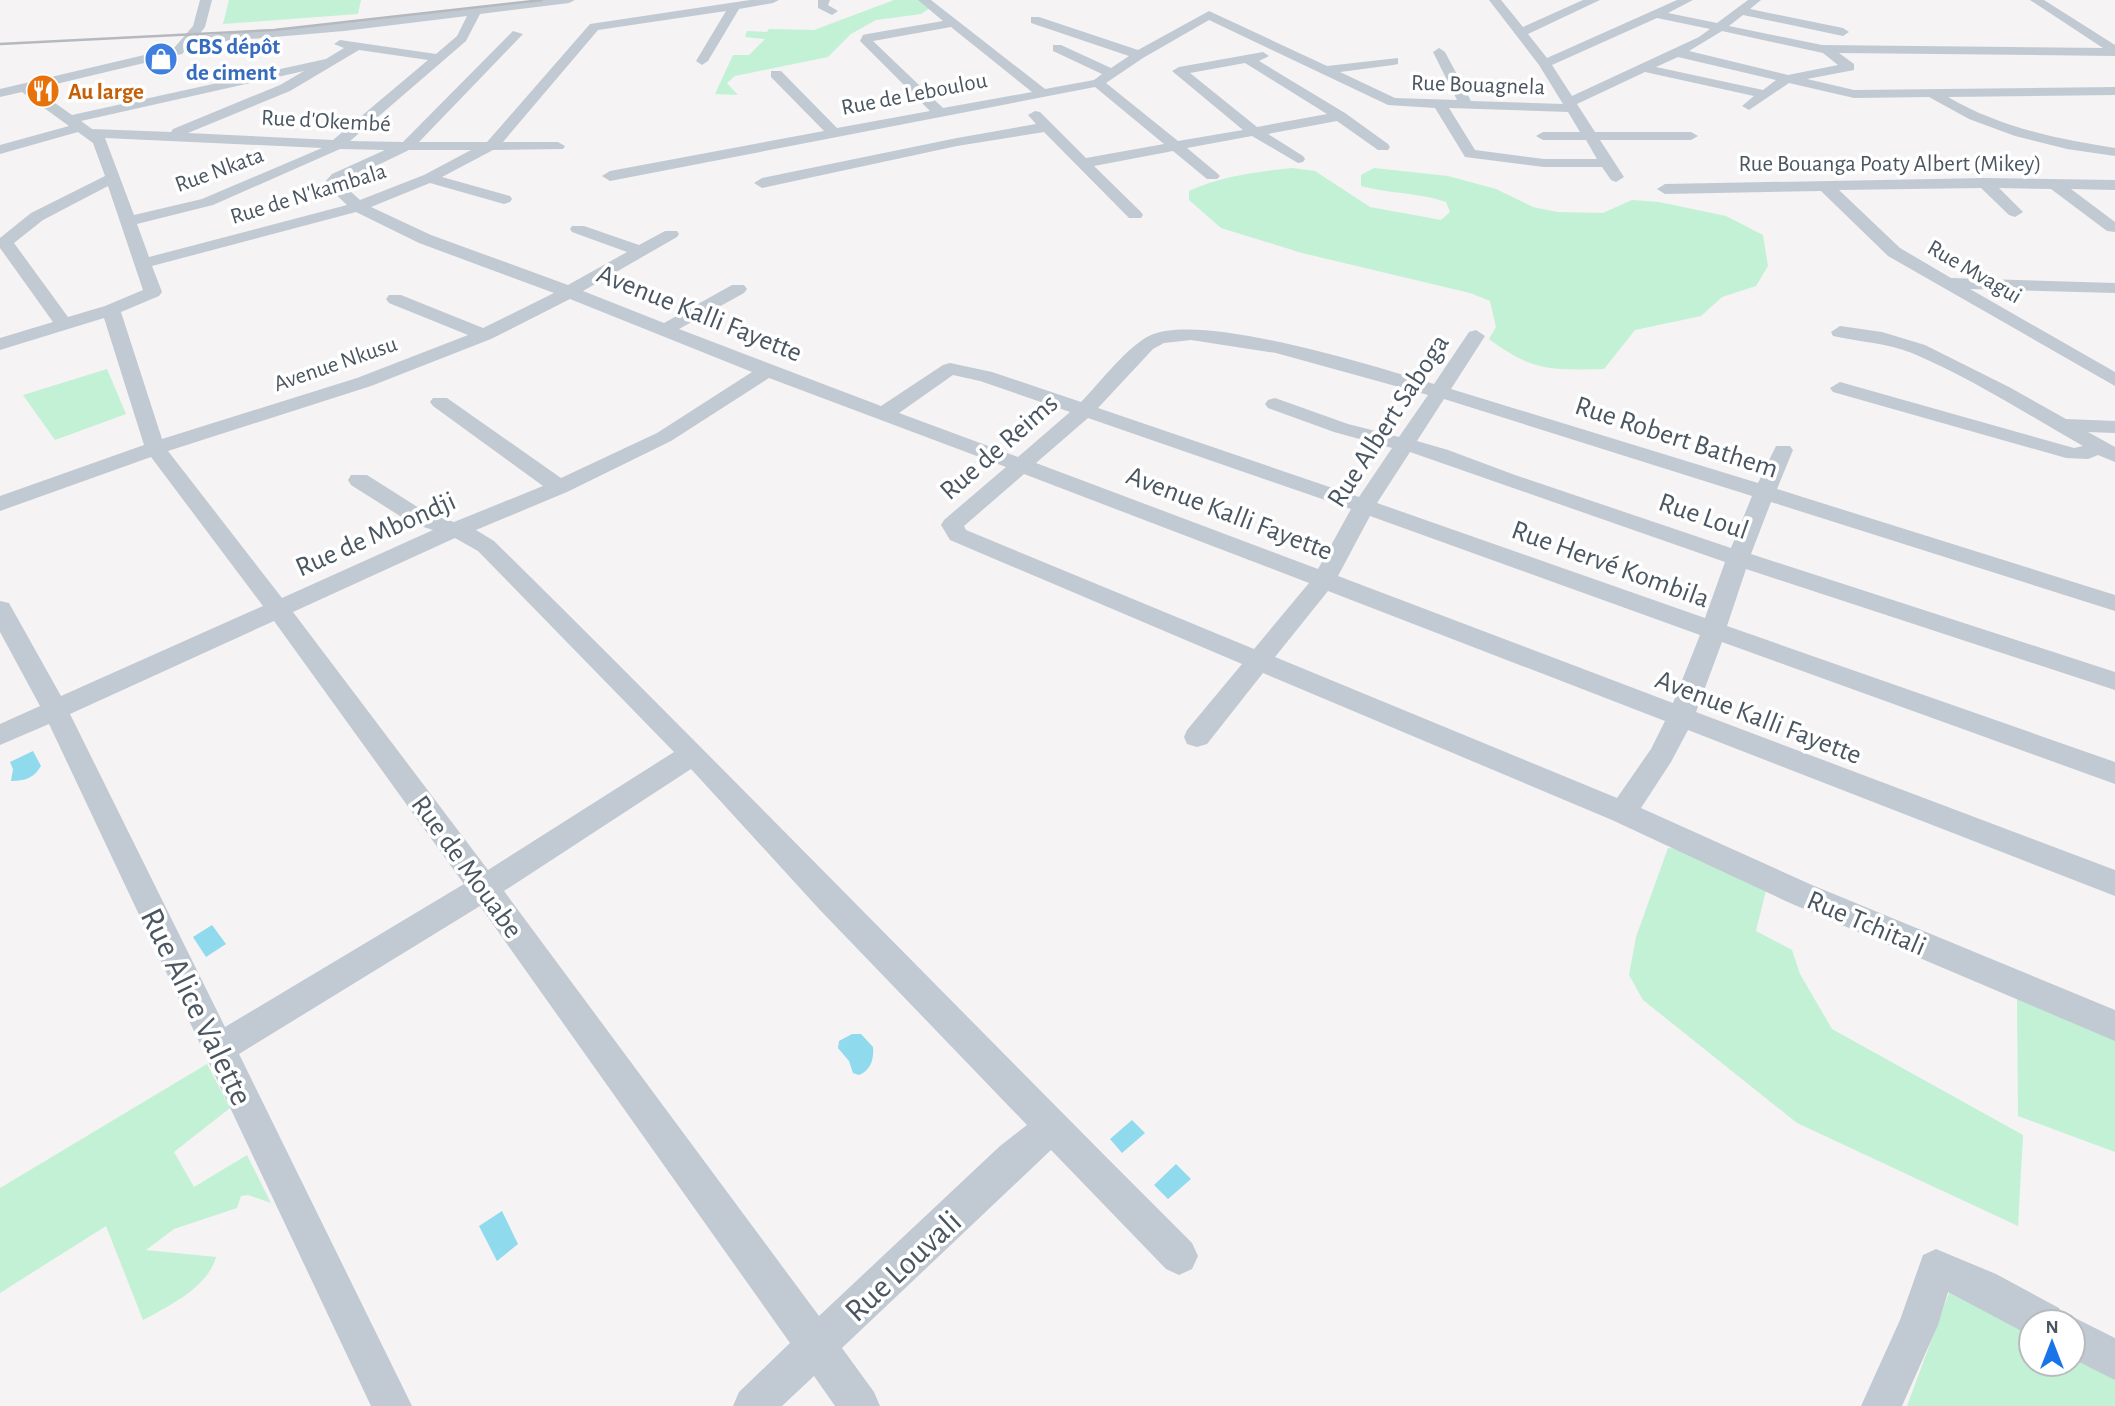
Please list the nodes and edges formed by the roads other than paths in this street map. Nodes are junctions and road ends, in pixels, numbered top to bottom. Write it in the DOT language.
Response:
graph roads {
  1 [pos="205,0"];
  2 [pos="569,0"];
  3 [pos="584,0"];
  4 [pos="773,0"];
  5 [pos="824,0"];
  6 [pos="925,0"];
  7 [pos="1495,0"];
  8 [pos="1594,0"];
  9 [pos="1687,0"];
  10 [pos="1755,0"];
  11 [pos="2035,0"];
  12 [pos="734,7"];
  13 [pos="1207,7"];
  14 [pos="832,11"];
  15 [pos="1742,11"];
  16 [pos="475,12"];
  17 [pos="574,14"];
  18 [pos="1656,14"];
  19 [pos="1035,20"];
  20 [pos="954,23"];
  21 [pos="344,27"];
  22 [pos="1719,27"];
  23 [pos="591,29"];
  24 [pos="1843,32"];
  25 [pos="1521,33"];
  26 [pos="517,34"];
  27 [pos="189,40"];
  28 [pos="356,47"];
  29 [pos="1057,48"];
  30 [pos="1827,50"];
  31 [pos="2115,51"];
  32 [pos="1285,52"];
  33 [pos="1439,52"];
  34 [pos="1675,52"];
  35 [pos="1139,55"];
  36 [pos="438,58"];
  37 [pos="1247,59"];
  38 [pos="702,61"];
  39 [pos="1393,61"];
  40 [pos="329,62"];
  41 [pos="1545,64"];
  42 [pos="1643,68"];
  43 [pos="1327,70"];
  44 [pos="1110,73"];
  45 [pos="776,74"];
  46 [pos="1786,79"];
  47 [pos="1097,83"];
  48 [pos="25,88"];
  49 [pos="2115,91"];
  50 [pos="1930,92"];
  51 [pos="0,93"];
  52 [pos="1043,94"];
  53 [pos="1764,94"];
  54 [pos="1018,97"];
  55 [pos="1440,105"];
  56 [pos="1466,105"];
  57 [pos="1570,106"];
  58 [pos="1749,106"];
  59 [pos="939,112"];
  60 [pos="1340,116"];
  61 [pos="82,126"];
  62 [pos="1046,127"];
  63 [pos="1252,130"];
  64 [pos="832,131"];
  65 [pos="170,135"];
  66 [pos="1589,135"];
  67 [pos="1543,136"];
  68 [pos="1691,136"];
  69 [pos="339,144"];
  70 [pos="492,145"];
  71 [pos="1172,145"];
  72 [pos="407,146"];
  73 [pos="558,146"];
  74 [pos="1383,147"];
  75 [pos="0,150"];
  76 [pos="2115,152"];
  77 [pos="1298,159"];
  78 [pos="1084,163"];
  79 [pos="1607,163"];
  80 [pos="610,176"];
  81 [pos="1212,176"];
  82 [pos="1616,177"];
  83 [pos="429,178"];
  84 [pos="112,179"];
  85 [pos="762,183"];
  86 [pos="1985,183"];
  87 [pos="2056,185"];
  88 [pos="2115,185"];
  89 [pos="1825,186"];
  90 [pos="1665,189"];
  91 [pos="504,199"];
  92 [pos="358,207"];
  93 [pos="2015,212"];
  94 [pos="1135,215"];
  95 [pos="130,220"];
  96 [pos="2113,228"];
  97 [pos="578,229"];
  98 [pos="671,234"];
  99 [pos="640,251"];
  100 [pos="144,263"];
  101 [pos="1947,282"];
  102 [pos="2085,288"];
  103 [pos="2115,288"];
  104 [pos="738,289"];
  105 [pos="569,292"];
  106 [pos="395,299"];
  107 [pos="2115,306"];
  108 [pos="111,310"];
  109 [pos="64,324"];
  110 [pos="665,330"];
  111 [pos="1840,332"];
  112 [pos="484,335"];
  113 [pos="1476,336"];
  114 [pos="1217,337"];
  115 [pos="0,344"];
  116 [pos="767,372"];
  117 [pos="2115,380"];
  118 [pos="1840,388"];
  119 [pos="1439,392"];
  120 [pos="440,402"];
  121 [pos="1275,404"];
  122 [pos="1086,409"];
  123 [pos="885,413"];
  124 [pos="2063,425"];
  125 [pos="2115,427"];
  126 [pos="1404,444"];
  127 [pos="2095,444"];
  128 [pos="155,448"];
  129 [pos="1783,450"];
  130 [pos="2115,456"];
  131 [pos="1022,465"];
  132 [pos="359,480"];
  133 [pos="559,487"];
  134 [pos="1764,493"];
  135 [pos="0,504"];
  136 [pos="1364,506"];
  137 [pos="956,528"];
  138 [pos="455,530"];
  139 [pos="1738,558"];
  140 [pos="1324,580"];
  141 [pos="2115,603"];
  142 [pos="277,608"];
  143 [pos="0,609"];
  144 [pos="1713,632"];
  145 [pos="1261,661"];
  146 [pos="2115,681"];
  147 [pos="55,710"];
  148 [pos="1682,718"];
  149 [pos="0,735"];
  150 [pos="1198,737"];
  151 [pos="693,754"];
  152 [pos="2115,773"];
  153 [pos="1622,812"];
  154 [pos="2115,883"];
  155 [pos="484,888"];
  156 [pos="2115,1026"];
  157 [pos="218,1049"];
  158 [pos="1053,1126"];
  159 [pos="1179,1256"];
  160 [pos="1936,1268"];
  161 [pos="2019,1308"];
  162 [pos="817,1345"];
  163 [pos="2087,1345"];
  164 [pos="2115,1360"];
  165 [pos="392,1406"];
  166 [pos="753,1406"];
  167 [pos="860,1406"];
  168 [pos="1881,1406"];
  1 -- 27 [label="street"];
  2 -- 16 [label="street"];
  3 -- 17 [label="street"];
  4 -- 12 [label="street"];
  5 -- 14 [label="street"];
  6 -- 20 [label="street"];
  7 -- 25 [label="street"];
  8 -- 25 [label="street"];
  9 -- 18 [label="street"];
  10 -- 15 [label="street"];
  11 -- 31 [label="street"];
  12 -- 23 [label="street"];
  12 -- 38 [label="street"];
  13 -- 32 [label="street, Rue Bouagnela"];
  13 -- 35 [label="street, Rue de Leboulou"];
  15 -- 22 [label="street"];
  15 -- 24 [label="street"];
  16 -- 21 [label="street"];
  16 -- 36 [label="street, Rue Nkata"];
  18 -- 22 [label="street"];
  18 -- 41 [label="street"];
  19 -- 35 [label="street"];
  20 -- 52 [label="street"];
  20 -- 59 [label="street"];
  21 -- 27 [label="street"];
  21 -- 28 [label="street"];
  22 -- 30 [label="street"];
  22 -- 34 [label="street"];
  23 -- 70 [label="street, Rue de N'kambala"];
  25 -- 41 [label="street"];
  26 -- 72 [label="street"];
  27 -- 48 [label="street"];
  28 -- 36 [label="street"];
  28 -- 40 [label="street"];
  29 -- 44 [label="street"];
  30 -- 31 [label="street"];
  30 -- 46 [label="street"];
  32 -- 37 [label="street"];
  32 -- 43 [label="street, Rue Bouagnela"];
  33 -- 56 [label="street"];
  34 -- 42 [label="street"];
  34 -- 46 [label="street"];
  35 -- 44 [label="street, Rue de Leboulou"];
  36 -- 69 [label="street, Rue Nkata"];
  37 -- 60 [label="street"];
  37 -- 63 [label="street"];
  39 -- 43 [label="street"];
  40 -- 61 [label="street"];
  40 -- 65 [label="street"];
  41 -- 57 [label="street"];
  42 -- 53 [label="street"];
  42 -- 57 [label="street"];
  43 -- 55 [label="street, Rue Bouagnela"];
  44 -- 47 [label="street, Rue de Leboulou"];
  45 -- 64 [label="street"];
  46 -- 50 [label="street"];
  46 -- 53 [label="street"];
  47 -- 52 [label="street, Rue de Leboulou"];
  47 -- 71 [label="street"];
  48 -- 51 [label="street"];
  48 -- 61 [label="street"];
  49 -- 50 [label="street"];
  50 -- 76 [label="street"];
  52 -- 54 [label="street, Rue de Leboulou"];
  53 -- 58 [label="street"];
  54 -- 59 [label="street, Rue de Leboulou"];
  54 -- 62 [label="street"];
  55 -- 56 [label="street, Rue Bouagnela"];
  55 -- 79 [label="street"];
  56 -- 57 [label="street, Rue Bouagnela"];
  57 -- 66 [label="street"];
  59 -- 64 [label="street, Rue de Leboulou"];
  60 -- 63 [label="street"];
  60 -- 74 [label="street"];
  61 -- 65 [label="street, Rue d'Okembé"];
  61 -- 75 [label="street"];
  61 -- 84 [label="street"];
  62 -- 78 [label="street"];
  62 -- 85 [label="street"];
  63 -- 71 [label="street"];
  63 -- 77 [label="street"];
  64 -- 80 [label="street, Rue de Leboulou"];
  65 -- 69 [label="street, Rue d'Okembé"];
  66 -- 67 [label="street"];
  66 -- 68 [label="street"];
  66 -- 79 [label="street"];
  69 -- 72 [label="street, Rue d'Okembé"];
  69 -- 95 [label="street, Rue Nkata"];
  70 -- 72 [label="street, Rue d'Okembé"];
  70 -- 73 [label="street, Rue d'Okembé"];
  70 -- 83 [label="street, Rue de N'kambala"];
  71 -- 78 [label="street"];
  71 -- 81 [label="street"];
  72 -- 92 [label="street, Avenue Kalli Fayette"];
  78 -- 94 [label="street"];
  79 -- 82 [label="street"];
  83 -- 91 [label="street"];
  83 -- 92 [label="street, Rue de N'kambala"];
  84 -- 95 [label="street"];
  84 -- 109 [label="street"];
  86 -- 87 [label="street, Rue Bouanga Poaty Albert (Mikey)"];
  86 -- 89 [label="street, Rue Bouanga Poaty Albert (Mikey)"];
  86 -- 93 [label="street"];
  87 -- 88 [label="street, Rue Bouanga Poaty Albert (Mikey)"];
  87 -- 96 [label="street"];
  89 -- 90 [label="street, Rue Bouanga Poaty Albert (Mikey)"];
  89 -- 101 [label="street, Rue Mvagui"];
  92 -- 100 [label="street, Rue de N'kambala"];
  92 -- 105 [label="street, Avenue Kalli Fayette"];
  95 -- 100 [label="street"];
  97 -- 99 [label="street"];
  98 -- 99 [label="street, Avenue Nkusu"];
  99 -- 105 [label="street, Avenue Nkusu"];
  100 -- 108 [label="street"];
  101 -- 102 [label="street"];
  101 -- 117 [label="street, Rue Mvagui"];
  102 -- 103 [label="street"];
  102 -- 107 [label="street"];
  104 -- 110 [label="street"];
  105 -- 110 [label="street, Avenue Kalli Fayette"];
  105 -- 112 [label="street, Avenue Nkusu"];
  106 -- 112 [label="street"];
  108 -- 109 [label="street"];
  108 -- 128 [label="street, Rue de Mouabe"];
  109 -- 115 [label="street"];
  110 -- 116 [label="street, Avenue Kalli Fayette"];
  111 -- 124 [label="street"];
  112 -- 128 [label="street, Avenue Nkusu"];
  113 -- 119 [label="street, Rue Albert Saboga"];
  114 -- 119 [label="street, Rue Robert Bathem"];
  114 -- 122 [label="street, Rue de Reims"];
  116 -- 123 [label="street, Avenue Kalli Fayette"];
  116 -- 133 [label="street, Rue de Mbondji"];
  118 -- 127 [label="street"];
  119 -- 126 [label="street, Rue Albert Saboga"];
  119 -- 134 [label="street, Rue Robert Bathem"];
  120 -- 133 [label="street"];
  121 -- 126 [label="street, Rue Loul"];
  122 -- 123 [label="street, Rue Hervé Kombila"];
  122 -- 131 [label="street, Rue de Reims"];
  122 -- 136 [label="street, Rue Hervé Kombila"];
  123 -- 131 [label="street, Avenue Kalli Fayette"];
  124 -- 125 [label="street"];
  124 -- 127 [label="street"];
  126 -- 136 [label="street, Rue Albert Saboga"];
  126 -- 139 [label="street, Rue Loul"];
  127 -- 130 [label="street"];
  128 -- 135 [label="street, Avenue Nkusu"];
  128 -- 142 [label="street, Rue de Mouabe"];
  129 -- 134 [label="street"];
  131 -- 137 [label="street, Rue de Reims"];
  131 -- 140 [label="street, Avenue Kalli Fayette"];
  132 -- 138 [label="street"];
  133 -- 138 [label="street, Rue de Mbondji"];
  134 -- 139 [label="street"];
  134 -- 141 [label="street, Rue Robert Bathem"];
  136 -- 140 [label="street, Rue Albert Saboga"];
  136 -- 144 [label="street, Rue Hervé Kombila"];
  137 -- 145 [label="street, Rue Tchitali"];
  138 -- 142 [label="street, Rue de Mbondji"];
  138 -- 151 [label="street"];
  139 -- 144 [label="street"];
  139 -- 146 [label="street, Rue Loul"];
  140 -- 145 [label="street, Rue Albert Saboga"];
  140 -- 148 [label="street, Avenue Kalli Fayette"];
  142 -- 147 [label="street, Rue de Mbondji"];
  142 -- 155 [label="street, Rue de Mouabe"];
  143 -- 147 [label="street, Rue Alice Valette"];
  144 -- 148 [label="street"];
  144 -- 152 [label="street, Rue Hervé Kombila"];
  145 -- 150 [label="street, Rue Albert Saboga"];
  145 -- 153 [label="street, Rue Tchitali"];
  147 -- 149 [label="street, Rue de Mbondji"];
  147 -- 157 [label="street, Rue Alice Valette"];
  148 -- 153 [label="street"];
  148 -- 154 [label="street, Avenue Kalli Fayette"];
  151 -- 155 [label="street"];
  151 -- 158 [label="street"];
  153 -- 156 [label="street, Rue Tchitali"];
  155 -- 157 [label="street"];
  155 -- 162 [label="street, Rue de Mouabe"];
  157 -- 165 [label="street, Rue Alice Valette"];
  158 -- 159 [label="street"];
  158 -- 162 [label="street, Rue Louvali"];
  160 -- 161 [label="street"];
  160 -- 168 [label="street"];
  162 -- 166 [label="street, Rue Louvali"];
  162 -- 167 [label="street, Rue de Mouabe"];
  163 -- 164 [label="street"];
}
